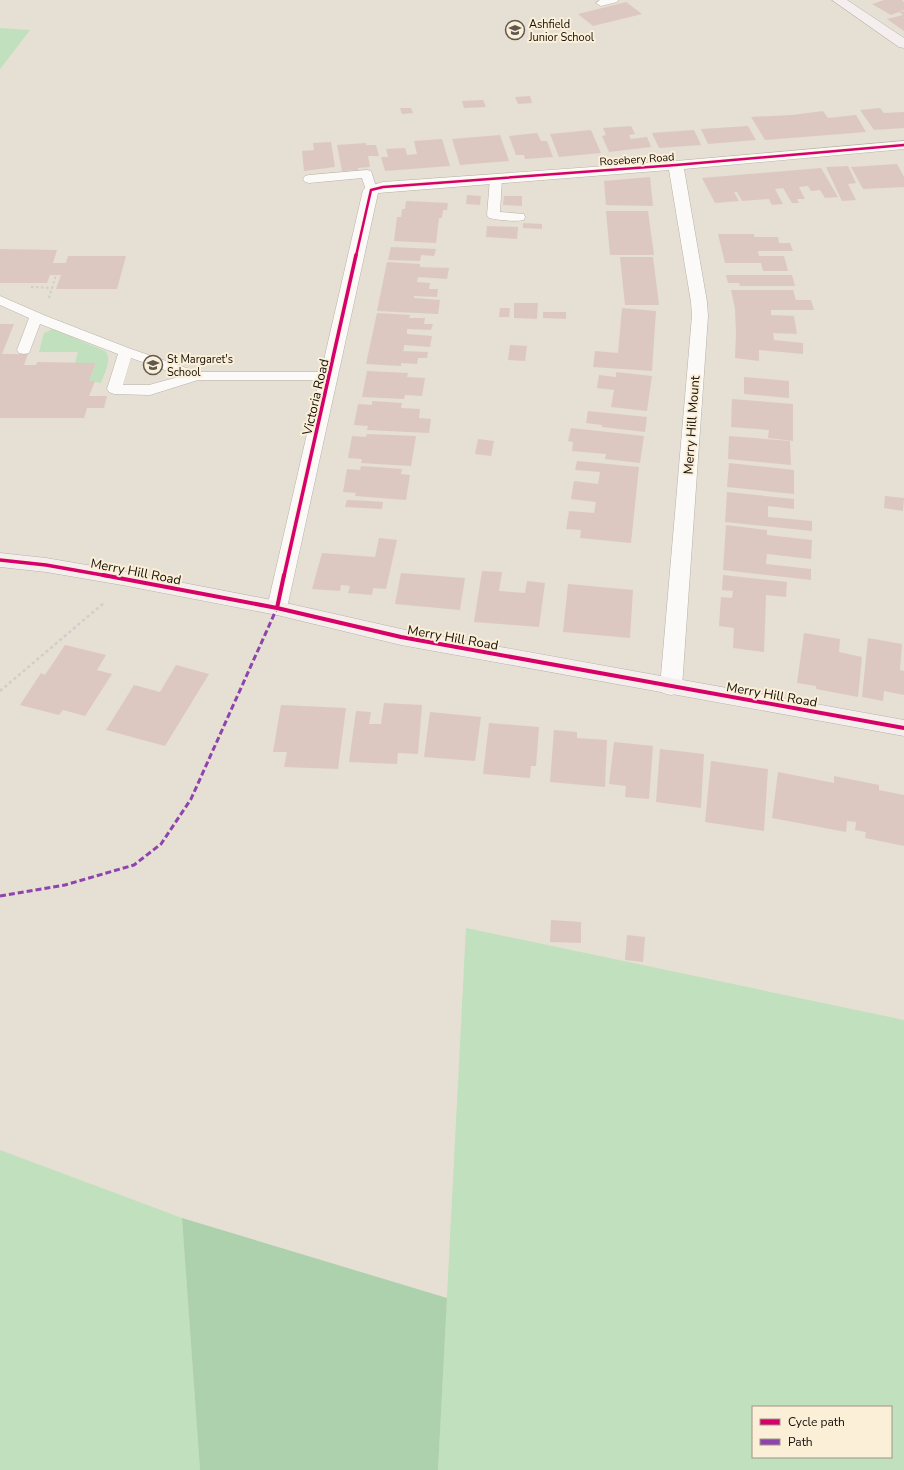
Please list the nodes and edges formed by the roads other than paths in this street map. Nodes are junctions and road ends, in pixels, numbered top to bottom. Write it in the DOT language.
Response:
graph roads {
  1 [pos="613,0"];
  2 [pos="838,0"];
  3 [pos="601,3"];
  4 [pos="904,44"];
  5 [pos="904,145"];
  6 [pos="676,165"];
  7 [pos="496,178"];
  8 [pos="309,179"];
  9 [pos="372,190"];
  10 [pos="519,217"];
  11 [pos="0,300"];
  12 [pos="36,317"];
  13 [pos="24,350"];
  14 [pos="126,352"];
  15 [pos="198,376"];
  16 [pos="330,376"];
  17 [pos="0,560"];
  18 [pos="276,608"];
  19 [pos="671,687"];
  20 [pos="904,728"];
  1 -- 3 [label="lane"];
  2 -- 4 [label="street"];
  5 -- 6 [label="street, Rosebery Road"];
  6 -- 7 [label="street, Rosebery Road"];
  6 -- 19 [label="street, Merry Hill Mount"];
  7 -- 9 [label="street, Rosebery Road"];
  7 -- 10 [label="lane"];
  8 -- 9 [label="lane"];
  9 -- 16 [label="street, Victoria Road"];
  11 -- 12 [label="lane"];
  12 -- 13 [label="lane"];
  12 -- 14 [label="lane"];
  14 -- 15 [label="lane"];
  14 -- 15 [label="lane"];
  15 -- 16 [label="lane"];
  16 -- 18 [label="street, Victoria Road"];
  17 -- 18 [label="street, Merry Hill Road"];
  18 -- 19 [label="street, Merry Hill Road"];
  19 -- 20 [label="street, Merry Hill Road"];
}
